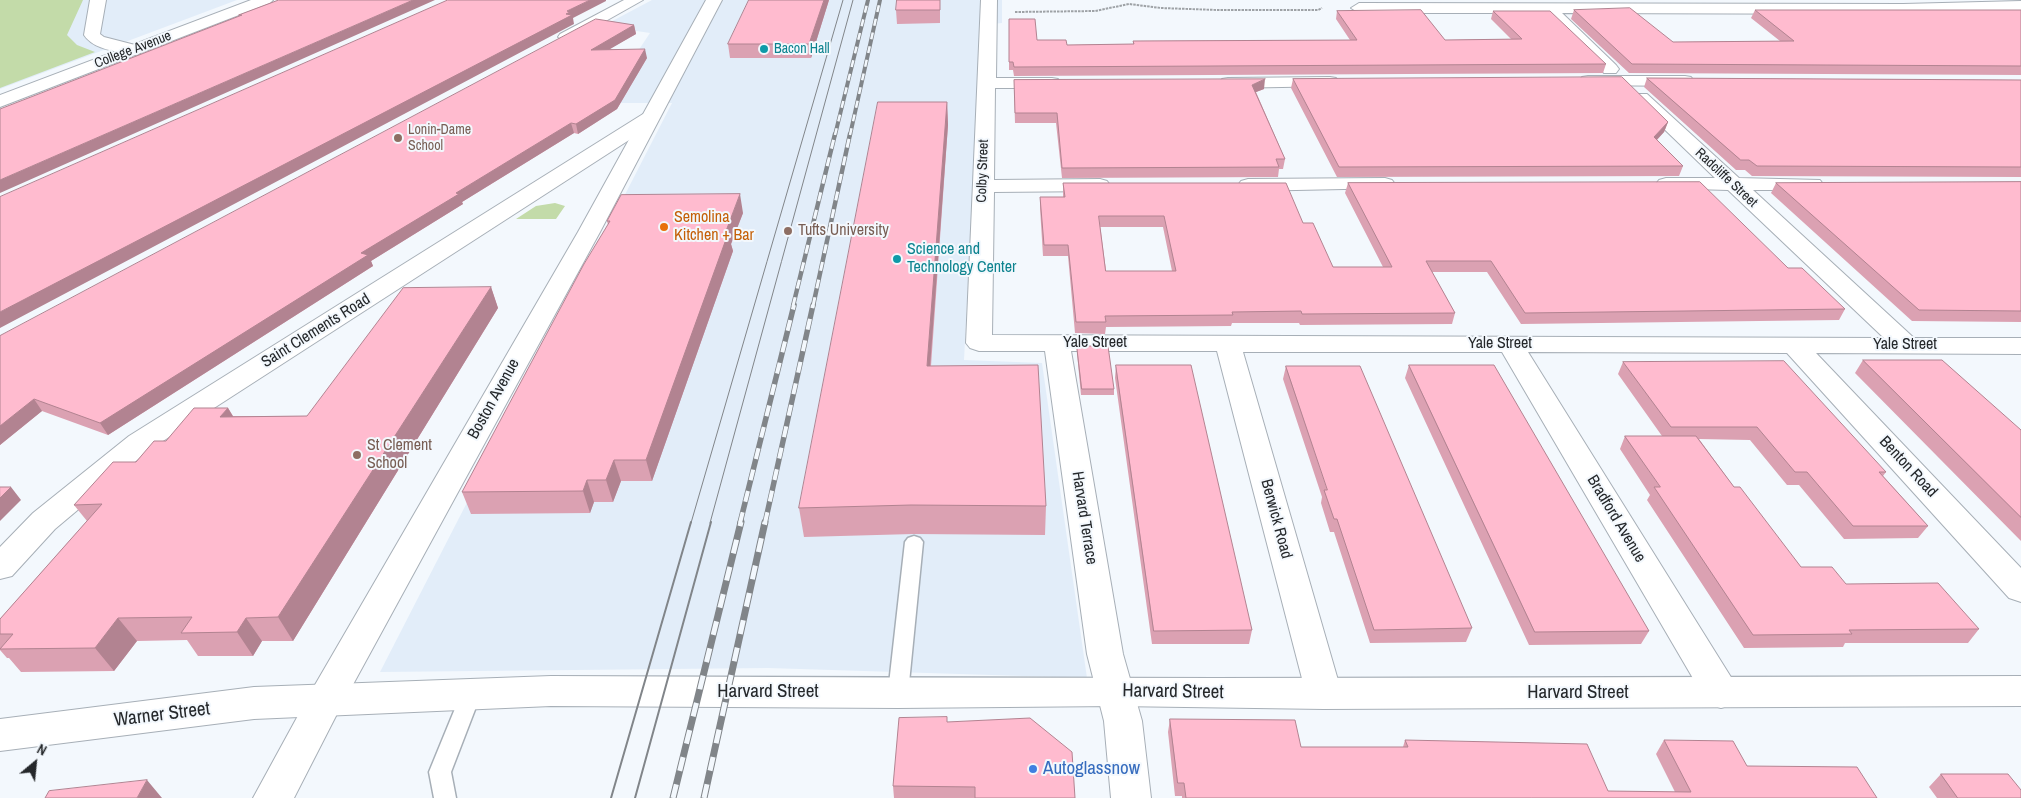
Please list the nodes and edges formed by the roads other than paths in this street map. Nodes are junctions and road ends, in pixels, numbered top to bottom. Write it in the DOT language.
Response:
graph roads {
  1 [pos="98,0"];
  2 [pos="265,0"];
  3 [pos="635,0"];
  4 [pos="714,0"];
  5 [pos="989,0"];
  6 [pos="2021,6"];
  7 [pos="1547,7"];
  8 [pos="1359,8"];
  9 [pos="548,46"];
  10 [pos="133,50"];
  11 [pos="1623,80"];
  12 [pos="1572,81"];
  13 [pos="1702,81"];
  14 [pos="1345,82"];
  15 [pos="986,83"];
  16 [pos="1068,83"];
  17 [pos="1206,83"];
  18 [pos="0,101"];
  19 [pos="650,118"];
  20 [pos="1408,184"];
  21 [pos="1650,184"];
  22 [pos="1831,184"];
  23 [pos="1118,185"];
  24 [pos="1228,185"];
  25 [pos="1733,185"];
  26 [pos="982,186"];
  27 [pos="979,343"];
  28 [pos="1057,343"];
  29 [pos="1228,343"];
  30 [pos="1511,344"];
  31 [pos="1794,345"];
  32 [pos="1908,346"];
  33 [pos="2021,346"];
  34 [pos="914,542"];
  35 [pos="0,567"];
  36 [pos="2021,590"];
  37 [pos="1116,691"];
  38 [pos="2021,691"];
  39 [pos="898,693"];
  40 [pos="1721,693"];
  41 [pos="471,694"];
  42 [pos="1324,694"];
  43 [pos="324,701"];
  44 [pos="0,736"];
  45 [pos="273,798"];
  46 [pos="444,798"];
  47 [pos="1131,798"];
  1 -- 10 [label="street"];
  2 -- 10 [label="street, College Avenue"];
  3 -- 9 [label="street"];
  4 -- 19 [label="street, Boston Avenue"];
  5 -- 15 [label="street, Colby Street"];
  6 -- 7 [label="street"];
  7 -- 8 [label="street"];
  7 -- 11 [label="street, Radcliffe Street"];
  10 -- 18 [label="street, College Avenue"];
  11 -- 12 [label="street"];
  11 -- 13 [label="street"];
  11 -- 25 [label="street, Radcliffe Street"];
  14 -- 17 [label="street"];
  15 -- 16 [label="street"];
  15 -- 26 [label="street, Colby Street"];
  19 -- 35 [label="street, Saint Clements Road"];
  19 -- 43 [label="street, Boston Avenue"];
  20 -- 24 [label="street"];
  21 -- 25 [label="street"];
  22 -- 25 [label="street"];
  23 -- 26 [label="street"];
  25 -- 32 [label="street, Radcliffe Street"];
  26 -- 27 [label="street, Colby Street"];
  27 -- 28 [label="street, Yale Street"];
  28 -- 29 [label="street, Yale Street"];
  28 -- 37 [label="street, Harvard Terrace"];
  29 -- 30 [label="street, Yale Street"];
  29 -- 42 [label="street, Berwick Road"];
  30 -- 31 [label="street, Yale Street"];
  30 -- 40 [label="street, Bradford Avenue"];
  31 -- 32 [label="street, Yale Street"];
  31 -- 36 [label="street, Benton Road"];
  32 -- 33 [label="street, Yale Street"];
  34 -- 39 [label="lane"];
  37 -- 39 [label="street, Harvard Street"];
  37 -- 42 [label="street, Harvard Street"];
  37 -- 47 [label="street, Harvard Terrace"];
  38 -- 40 [label="street, Harvard Street"];
  39 -- 41 [label="street, Harvard Street"];
  40 -- 42 [label="street, Harvard Street"];
  41 -- 43 [label="street, Harvard Street"];
  41 -- 46 [label="lane"];
  43 -- 44 [label="street, Warner Street"];
  43 -- 45 [label="street, Boston Avenue"];
}
